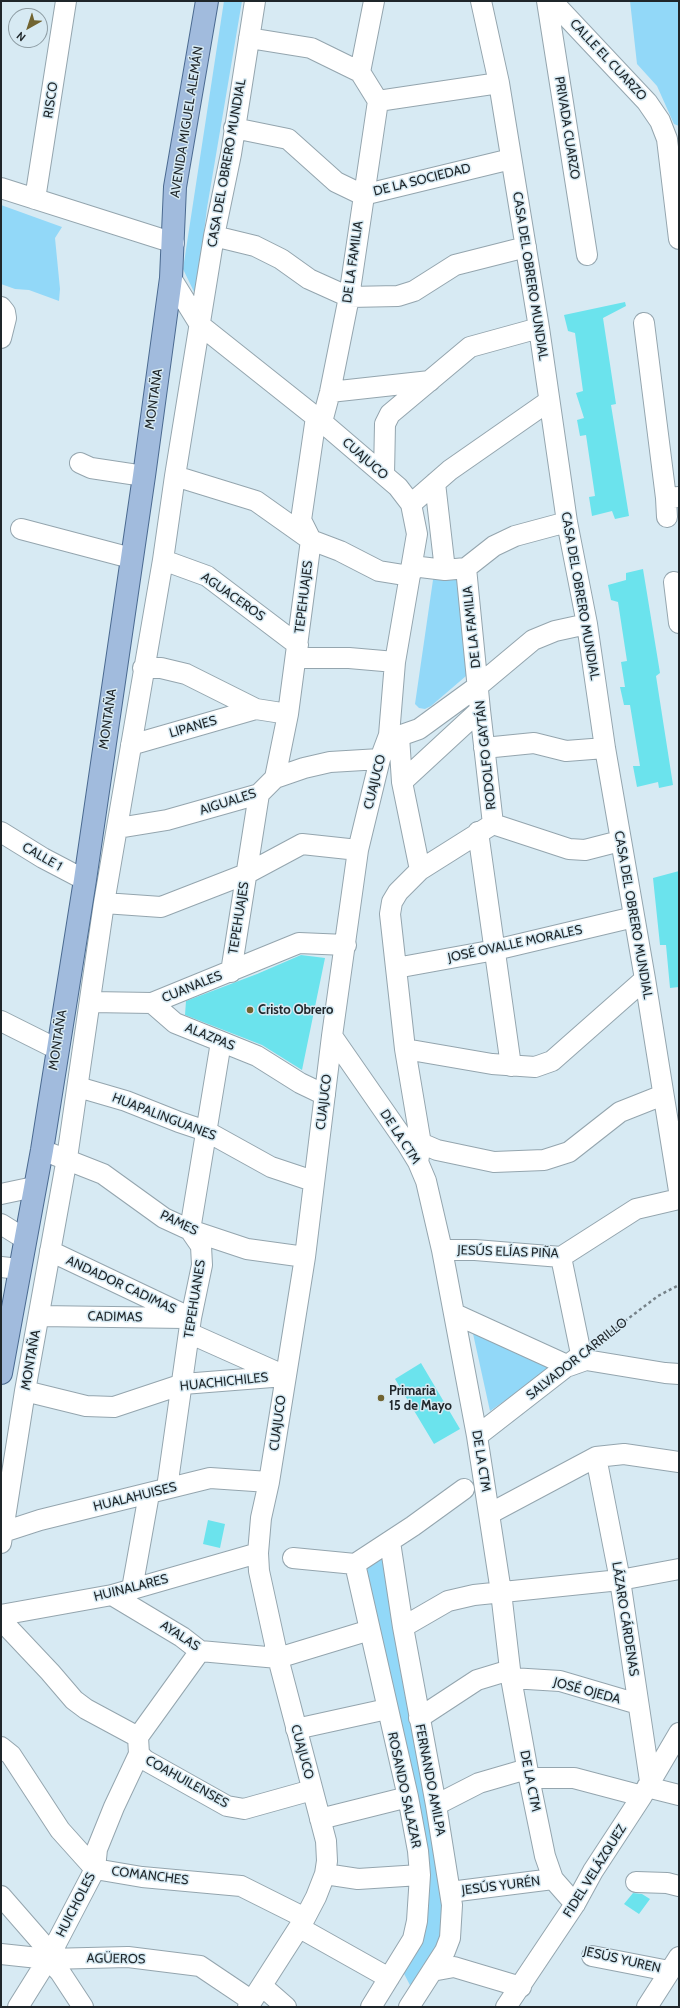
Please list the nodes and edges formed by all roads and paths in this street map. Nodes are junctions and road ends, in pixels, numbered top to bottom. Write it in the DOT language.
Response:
graph roads {
  1 [pos="66,1"];
  2 [pos="207,1"];
  3 [pos="255,1"];
  4 [pos="374,1"];
  5 [pos="546,1"];
  6 [pos="552,1"];
  7 [pos="482,2"];
  8 [pos="249,38"];
  9 [pos="360,72"];
  10 [pos="499,83"];
  11 [pos="378,101"];
  12 [pos="234,128"];
  13 [pos="669,152"];
  14 [pos="511,159"];
  15 [pos="679,168"];
  16 [pos="1,188"];
  17 [pos="363,195"];
  18 [pos="35,199"];
  19 [pos="214,236"];
  20 [pos="679,239"];
  21 [pos="174,243"];
  22 [pos="526,247"];
  23 [pos="586,255"];
  24 [pos="171,278"];
  25 [pos="349,296"];
  26 [pos="4,313"];
  27 [pos="644,323"];
  28 [pos="200,325"];
  29 [pos="539,328"];
  30 [pos="1,338"];
  31 [pos="430,381"];
  32 [pos="330,392"];
  33 [pos="549,401"];
  34 [pos="319,420"];
  35 [pos="80,464"];
  36 [pos="384,475"];
  37 [pos="144,476"];
  38 [pos="175,476"];
  39 [pos="435,483"];
  40 [pos="410,504"];
  41 [pos="671,504"];
  42 [pos="567,522"];
  43 [pos="21,529"];
  44 [pos="311,540"];
  45 [pos="131,558"];
  46 [pos="163,560"];
  47 [pos="466,568"];
  48 [pos="445,570"];
  49 [pos="411,571"];
  50 [pos="674,582"];
  51 [pos="587,624"];
  52 [pos="679,624"];
  53 [pos="297,651"];
  54 [pos="394,662"];
  55 [pos="143,668"];
  56 [pos="478,686"];
  57 [pos="256,709"];
  58 [pos="480,710"];
  59 [pos="288,714"];
  60 [pos="394,736"];
  61 [pos="131,745"];
  62 [pos="484,748"];
  63 [pos="605,748"];
  64 [pos="380,759"];
  65 [pos="275,778"];
  66 [pos="402,782"];
  67 [pos="259,794"];
  68 [pos="118,828"];
  69 [pos="486,828"];
  70 [pos="1,832"];
  71 [pos="620,841"];
  72 [pos="358,850"];
  73 [pos="420,870"];
  74 [pos="246,874"];
  75 [pos="85,880"];
  76 [pos="104,903"];
  77 [pos="634,917"];
  78 [pos="76,935"];
  79 [pos="99,940"];
  80 [pos="346,945"];
  81 [pos="495,950"];
  82 [pos="396,968"];
  83 [pos="231,972"];
  84 [pos="645,979"];
  85 [pos="91,1002"];
  86 [pos="152,1003"];
  87 [pos="1,1021"];
  88 [pos="332,1036"];
  89 [pos="221,1042"];
  90 [pos="56,1049"];
  91 [pos="405,1049"];
  92 [pos="511,1066"];
  93 [pos="78,1087"];
  94 [pos="663,1095"];
  95 [pos="325,1096"];
  96 [pos="206,1131"];
  97 [pos="42,1150"];
  98 [pos="419,1153"];
  99 [pos="67,1158"];
  100 [pos="313,1181"];
  101 [pos="34,1187"];
  102 [pos="679,1191"];
  103 [pos="1,1194"];
  104 [pos="679,1199"];
  105 [pos="1,1224"];
  106 [pos="190,1230"];
  107 [pos="25,1239"];
  108 [pos="442,1250"];
  109 [pos="50,1251"];
  110 [pos="304,1257"];
  111 [pos="561,1257"];
  112 [pos="10,1268"];
  113 [pos="679,1285"];
  114 [pos="455,1314"];
  115 [pos="39,1316"];
  116 [pos="190,1325"];
  117 [pos="5,1328"];
  118 [pos="579,1360"];
  119 [pos="1,1373"];
  120 [pos="679,1374"];
  121 [pos="285,1376"];
  122 [pos="182,1384"];
  123 [pos="25,1392"];
  124 [pos="477,1436"];
  125 [pos="596,1458"];
  126 [pos="679,1462"];
  127 [pos="269,1482"];
  128 [pos="464,1489"];
  129 [pos="158,1491"];
  130 [pos="489,1514"];
  131 [pos="2,1538"];
  132 [pos="390,1542"];
  133 [pos="258,1552"];
  134 [pos="293,1558"];
  135 [pos="355,1564"];
  136 [pos="679,1569"];
  137 [pos="620,1580"];
  138 [pos="132,1589"];
  139 [pos="501,1592"];
  140 [pos="112,1595"];
  141 [pos="1,1615"];
  142 [pos="1,1620"];
  143 [pos="403,1627"];
  144 [pos="370,1630"];
  145 [pos="200,1651"];
  146 [pos="278,1658"];
  147 [pos="511,1674"];
  148 [pos="638,1704"];
  149 [pos="387,1709"];
  150 [pos="418,1718"];
  151 [pos="296,1729"];
  152 [pos="679,1732"];
  153 [pos="1,1746"];
  154 [pos="139,1746"];
  155 [pos="528,1774"];
  156 [pos="646,1788"];
  157 [pos="312,1790"];
  158 [pos="679,1795"];
  159 [pos="408,1797"];
  160 [pos="436,1805"];
  161 [pos="320,1819"];
  162 [pos="95,1869"];
  163 [pos="325,1874"];
  164 [pos="420,1875"];
  165 [pos="553,1879"];
  166 [pos="636,1882"];
  167 [pos="679,1886"];
  168 [pos="450,1892"];
  169 [pos="1,1896"];
  170 [pos="575,1904"];
  171 [pos="302,1923"];
  172 [pos="1,1954"];
  173 [pos="592,1956"];
  174 [pos="48,1959"];
  175 [pos="676,1962"];
  176 [pos="432,1972"];
  177 [pos="389,1978"];
  178 [pos="521,1987"];
  179 [pos="254,1998"];
  180 [pos="18,2007"];
  181 [pos="83,2007"];
  182 [pos="286,2007"];
  183 [pos="371,2007"];
  184 [pos="408,2007"];
  185 [pos="506,2007"];
  186 [pos="647,2007"];
  1 -- 18 [label="street, RISCO"];
  2 -- 21 [label="main road, AVENIDA MIGUEL ALEMÁN"];
  3 -- 8 [label="street, CASA DEL OBRERO MUNDIAL"];
  4 -- 9 [label="street"];
  5 -- 23 [label="street, PRIVADA CUARZO"];
  6 -- 13 [label="street, CALLE EL CUARZO"];
  7 -- 10 [label="street, CASA DEL OBRERO MUNDIAL"];
  8 -- 9 [label="street"];
  8 -- 12 [label="street, CASA DEL OBRERO MUNDIAL"];
  9 -- 11 [label="street"];
  10 -- 11 [label="street"];
  10 -- 14 [label="street, CASA DEL OBRERO MUNDIAL"];
  11 -- 17 [label="street, DE LA FAMILIA"];
  12 -- 17 [label="street, DE LA SOCIEDAD"];
  12 -- 19 [label="street, CASA DEL OBRERO MUNDIAL"];
  13 -- 15 [label="street"];
  13 -- 20 [label="street"];
  14 -- 17 [label="street, DE LA SOCIEDAD"];
  14 -- 22 [label="street, CASA DEL OBRERO MUNDIAL"];
  16 -- 18 [label="street"];
  17 -- 25 [label="street, DE LA FAMILIA"];
  18 -- 21 [label="street"];
  19 -- 25 [label="street"];
  19 -- 28 [label="street, CASA DEL OBRERO MUNDIAL"];
  21 -- 24 [label="main road, MONTAÑA"];
  22 -- 25 [label="street"];
  22 -- 29 [label="street, CASA DEL OBRERO MUNDIAL"];
  24 -- 28 [label="street, CUAJUCO"];
  24 -- 37 [label="main road, MONTAÑA"];
  25 -- 32 [label="street, DE LA FAMILIA"];
  26 -- 30 [label="street"];
  27 -- 41 [label="street"];
  28 -- 34 [label="street, CUAJUCO"];
  28 -- 38 [label="street, MONTAÑA"];
  29 -- 31 [label="street"];
  29 -- 33 [label="street, CASA DEL OBRERO MUNDIAL"];
  31 -- 32 [label="street"];
  31 -- 36 [label="street"];
  32 -- 34 [label="street, DE LA FAMILIA"];
  33 -- 39 [label="street"];
  33 -- 42 [label="street, CASA DEL OBRERO MUNDIAL"];
  34 -- 36 [label="street, CUAJUCO"];
  34 -- 44 [label="street"];
  35 -- 37 [label="street"];
  36 -- 40 [label="street, CUAJUCO"];
  37 -- 45 [label="main road, MONTAÑA"];
  38 -- 44 [label="street"];
  38 -- 46 [label="street, MONTAÑA"];
  39 -- 40 [label="street"];
  39 -- 48 [label="street"];
  40 -- 49 [label="street, CUAJUCO"];
  42 -- 47 [label="street"];
  42 -- 51 [label="street, CASA DEL OBRERO MUNDIAL"];
  43 -- 45 [label="street"];
  44 -- 49 [label="street"];
  44 -- 53 [label="street, TEPEHUAJES"];
  45 -- 75 [label="main road, MONTAÑA"];
  46 -- 53 [label="street, AGUACEROS"];
  46 -- 55 [label="street, MONTAÑA"];
  47 -- 48 [label="street"];
  47 -- 56 [label="street, DE LA FAMILIA"];
  48 -- 49 [label="street"];
  49 -- 54 [label="street, CUAJUCO"];
  50 -- 52 [label="street"];
  51 -- 56 [label="street"];
  51 -- 63 [label="street, CASA DEL OBRERO MUNDIAL"];
  53 -- 54 [label="street"];
  53 -- 59 [label="street, TEPEHUAJES"];
  54 -- 60 [label="street, CUAJUCO"];
  55 -- 57 [label="street, LIPANES"];
  55 -- 61 [label="street, MONTAÑA"];
  56 -- 58 [label="street, RODOLFO GAYTÁN"];
  56 -- 60 [label="street"];
  57 -- 59 [label="street, LIPANES"];
  57 -- 61 [label="street, LIPANES"];
  58 -- 62 [label="street, RODOLFO GAYTÁN"];
  58 -- 66 [label="street"];
  59 -- 65 [label="street, TEPEHUAJES"];
  60 -- 64 [label="street, CUAJUCO"];
  60 -- 66 [label="street"];
  61 -- 68 [label="street, MONTAÑA"];
  62 -- 63 [label="street"];
  62 -- 69 [label="street, RODOLFO GAYTÁN"];
  63 -- 71 [label="street, CASA DEL OBRERO MUNDIAL"];
  64 -- 65 [label="street, AIGUALES"];
  64 -- 72 [label="street, CUAJUCO"];
  65 -- 67 [label="street, AIGUALES"];
  66 -- 73 [label="street"];
  67 -- 68 [label="street, AIGUALES"];
  67 -- 74 [label="street, TEPEHUAJES"];
  68 -- 76 [label="street, MONTAÑA"];
  69 -- 71 [label="street"];
  69 -- 73 [label="street"];
  69 -- 81 [label="street, RODOLFO GAYTÁN"];
  70 -- 75 [label="street, CALLE 1"];
  71 -- 77 [label="street, CASA DEL OBRERO MUNDIAL"];
  72 -- 74 [label="street"];
  72 -- 80 [label="street, CUAJUCO"];
  73 -- 82 [label="street"];
  74 -- 76 [label="street"];
  74 -- 83 [label="street, TEPEHUAJES"];
  75 -- 78 [label="main road, MONTAÑA"];
  76 -- 79 [label="street, MONTAÑA"];
  77 -- 81 [label="street, JOSÉ OVALLE MORALES"];
  77 -- 84 [label="street, CASA DEL OBRERO MUNDIAL"];
  78 -- 79 [label="street"];
  78 -- 90 [label="main road, MONTAÑA"];
  79 -- 85 [label="street, MONTAÑA"];
  80 -- 83 [label="street, CUANALES"];
  80 -- 88 [label="street, CUAJUCO"];
  81 -- 82 [label="street, JOSÉ OVALLE MORALES"];
  81 -- 92 [label="street, RODOLFO GAYTÁN"];
  82 -- 91 [label="street"];
  83 -- 86 [label="street, CUANALES"];
  84 -- 92 [label="street"];
  84 -- 94 [label="street, CASA DEL OBRERO MUNDIAL"];
  85 -- 86 [label="street"];
  85 -- 93 [label="street, MONTAÑA"];
  86 -- 89 [label="street, ALAZPAS"];
  87 -- 90 [label="street"];
  88 -- 95 [label="street, CUAJUCO"];
  88 -- 98 [label="street, DE LA CTM"];
  89 -- 95 [label="street, ALAZPAS"];
  89 -- 96 [label="street"];
  90 -- 97 [label="main road, MONTAÑA"];
  91 -- 92 [label="street"];
  91 -- 98 [label="street"];
  93 -- 96 [label="street, HUAPALINGUANES"];
  93 -- 99 [label="street, MONTAÑA"];
  94 -- 98 [label="street"];
  94 -- 102 [label="street, CASA DEL OBRERO MUNDIAL"];
  95 -- 100 [label="street, CUAJUCO"];
  96 -- 100 [label="street, HUAPALINGUANES"];
  96 -- 106 [label="street"];
  97 -- 99 [label="street, PAMES"];
  97 -- 101 [label="main road, MONTAÑA"];
  98 -- 108 [label="street, DE LA CTM"];
  99 -- 106 [label="street, PAMES"];
  99 -- 109 [label="street, MONTAÑA"];
  100 -- 110 [label="street, CUAJUCO"];
  101 -- 103 [label="street"];
  101 -- 107 [label="main road, MONTAÑA"];
  104 -- 111 [label="street, JESÚS ELÍAS PIÑA"];
  105 -- 107 [label="street"];
  106 -- 110 [label="street, PAMES"];
  106 -- 116 [label="street, TEPEHUANES"];
  107 -- 112 [label="main road, MONTAÑA"];
  108 -- 111 [label="street, JESÚS ELÍAS PIÑA"];
  108 -- 114 [label="street, DE LA CTM"];
  109 -- 115 [label="street, MONTAÑA"];
  109 -- 116 [label="street, ANDADOR CADIMAS"];
  110 -- 121 [label="street, CUAJUCO"];
  111 -- 118 [label="street"];
  112 -- 117 [label="main road, MONTAÑA"];
  113 -- 118 [label="path, SALVADOR CARRILLO"];
  114 -- 118 [label="street"];
  114 -- 124 [label="street, DE LA CTM"];
  115 -- 116 [label="street, CADIMAS"];
  115 -- 123 [label="street, MONTAÑA"];
  116 -- 121 [label="street, CADIMAS"];
  116 -- 122 [label="street, TEPEHUANES"];
  117 -- 119 [label="main road, MONTAÑA"];
  118 -- 120 [label="street"];
  118 -- 124 [label="street, SALVADOR CARRILLO"];
  121 -- 122 [label="street, HUACHICHILES"];
  121 -- 127 [label="street, CUAJUCO"];
  122 -- 123 [label="street, HUACHICHILES"];
  122 -- 129 [label="street, TEPEHUANES"];
  123 -- 131 [label="street, MONTAÑA"];
  124 -- 130 [label="street, DE LA CTM"];
  125 -- 126 [label="street"];
  125 -- 130 [label="street"];
  125 -- 137 [label="street, LÁZARO CÁRDENAS"];
  127 -- 129 [label="street, HUALAHUISES"];
  127 -- 133 [label="street, CUAJUCO"];
  128 -- 132 [label="street"];
  129 -- 131 [label="street, HUALAHUISES"];
  129 -- 138 [label="street, TEPEHUANES"];
  130 -- 139 [label="street, DE LA CTM"];
  132 -- 135 [label="street"];
  132 -- 143 [label="street, FERNANDO AMILPA"];
  133 -- 138 [label="street, HUINALARES"];
  133 -- 146 [label="street, CUAJUCO"];
  134 -- 135 [label="street"];
  135 -- 144 [label="street, ROSANDO SALAZAR"];
  136 -- 137 [label="street"];
  137 -- 139 [label="street"];
  137 -- 148 [label="street, LÁZARO CÁRDENAS"];
  138 -- 140 [label="street, HUINALARES"];
  139 -- 143 [label="street"];
  139 -- 147 [label="street, DE LA CTM"];
  140 -- 141 [label="street, HUINALARES"];
  140 -- 145 [label="street, AYALAS"];
  142 -- 154 [label="street, COAHUILENSES"];
  143 -- 150 [label="street, FERNANDO AMILPA"];
  144 -- 146 [label="street"];
  144 -- 149 [label="street, ROSANDO SALAZAR"];
  145 -- 146 [label="street, AYALAS"];
  145 -- 154 [label="street, HUICHOLES"];
  146 -- 151 [label="street, CUAJUCO"];
  147 -- 148 [label="street, JOSÉ OJEDA"];
  147 -- 150 [label="street"];
  147 -- 155 [label="street, DE LA CTM"];
  148 -- 156 [label="street, LÁZARO CÁRDENAS"];
  149 -- 151 [label="street"];
  149 -- 159 [label="street, ROSANDO SALAZAR"];
  150 -- 160 [label="street, FERNANDO AMILPA"];
  151 -- 157 [label="street, CUAJUCO"];
  152 -- 156 [label="street, FIDEL VELÁZQUEZ"];
  153 -- 162 [label="street, COMANCHES"];
  154 -- 157 [label="street, COAHUILENSES"];
  154 -- 162 [label="street, HUICHOLES"];
  155 -- 156 [label="street"];
  155 -- 160 [label="street"];
  155 -- 165 [label="street, DE LA CTM"];
  156 -- 158 [label="street"];
  156 -- 170 [label="street, FIDEL VELÁZQUEZ"];
  157 -- 161 [label="street, CUAJUCO"];
  159 -- 161 [label="street"];
  159 -- 164 [label="street, ROSANDO SALAZAR"];
  160 -- 168 [label="street, FERNANDO AMILPA"];
  161 -- 163 [label="street, CUAJUCO"];
  162 -- 171 [label="street, COMANCHES"];
  162 -- 174 [label="street, HUICHOLES"];
  163 -- 164 [label="street"];
  163 -- 171 [label="street, CUAJUCO"];
  164 -- 177 [label="street, ROSANDO SALAZAR"];
  165 -- 168 [label="street, JESÚS YURÉN"];
  165 -- 170 [label="street, DE LA CTM"];
  166 -- 167 [label="street"];
  168 -- 176 [label="street, FERNANDO AMILPA"];
  169 -- 174 [label="street"];
  170 -- 178 [label="street, FIDEL VELÁZQUEZ"];
  171 -- 177 [label="street, COMANCHES"];
  171 -- 179 [label="street, CUAJUCO"];
  172 -- 174 [label="street, AGÜEROS"];
  173 -- 175 [label="street, JESÚS YUREN"];
  174 -- 179 [label="street, AGÜEROS"];
  174 -- 180 [label="street, HUICHOLES"];
  174 -- 181 [label="street"];
  175 -- 186 [label="street"];
  176 -- 178 [label="street"];
  176 -- 184 [label="street, FERNANDO AMILPA"];
  177 -- 183 [label="street, ROSANDO SALAZAR"];
  178 -- 185 [label="street, FIDEL VELÁZQUEZ"];
  179 -- 182 [label="street, AGÜEROS"];
}
